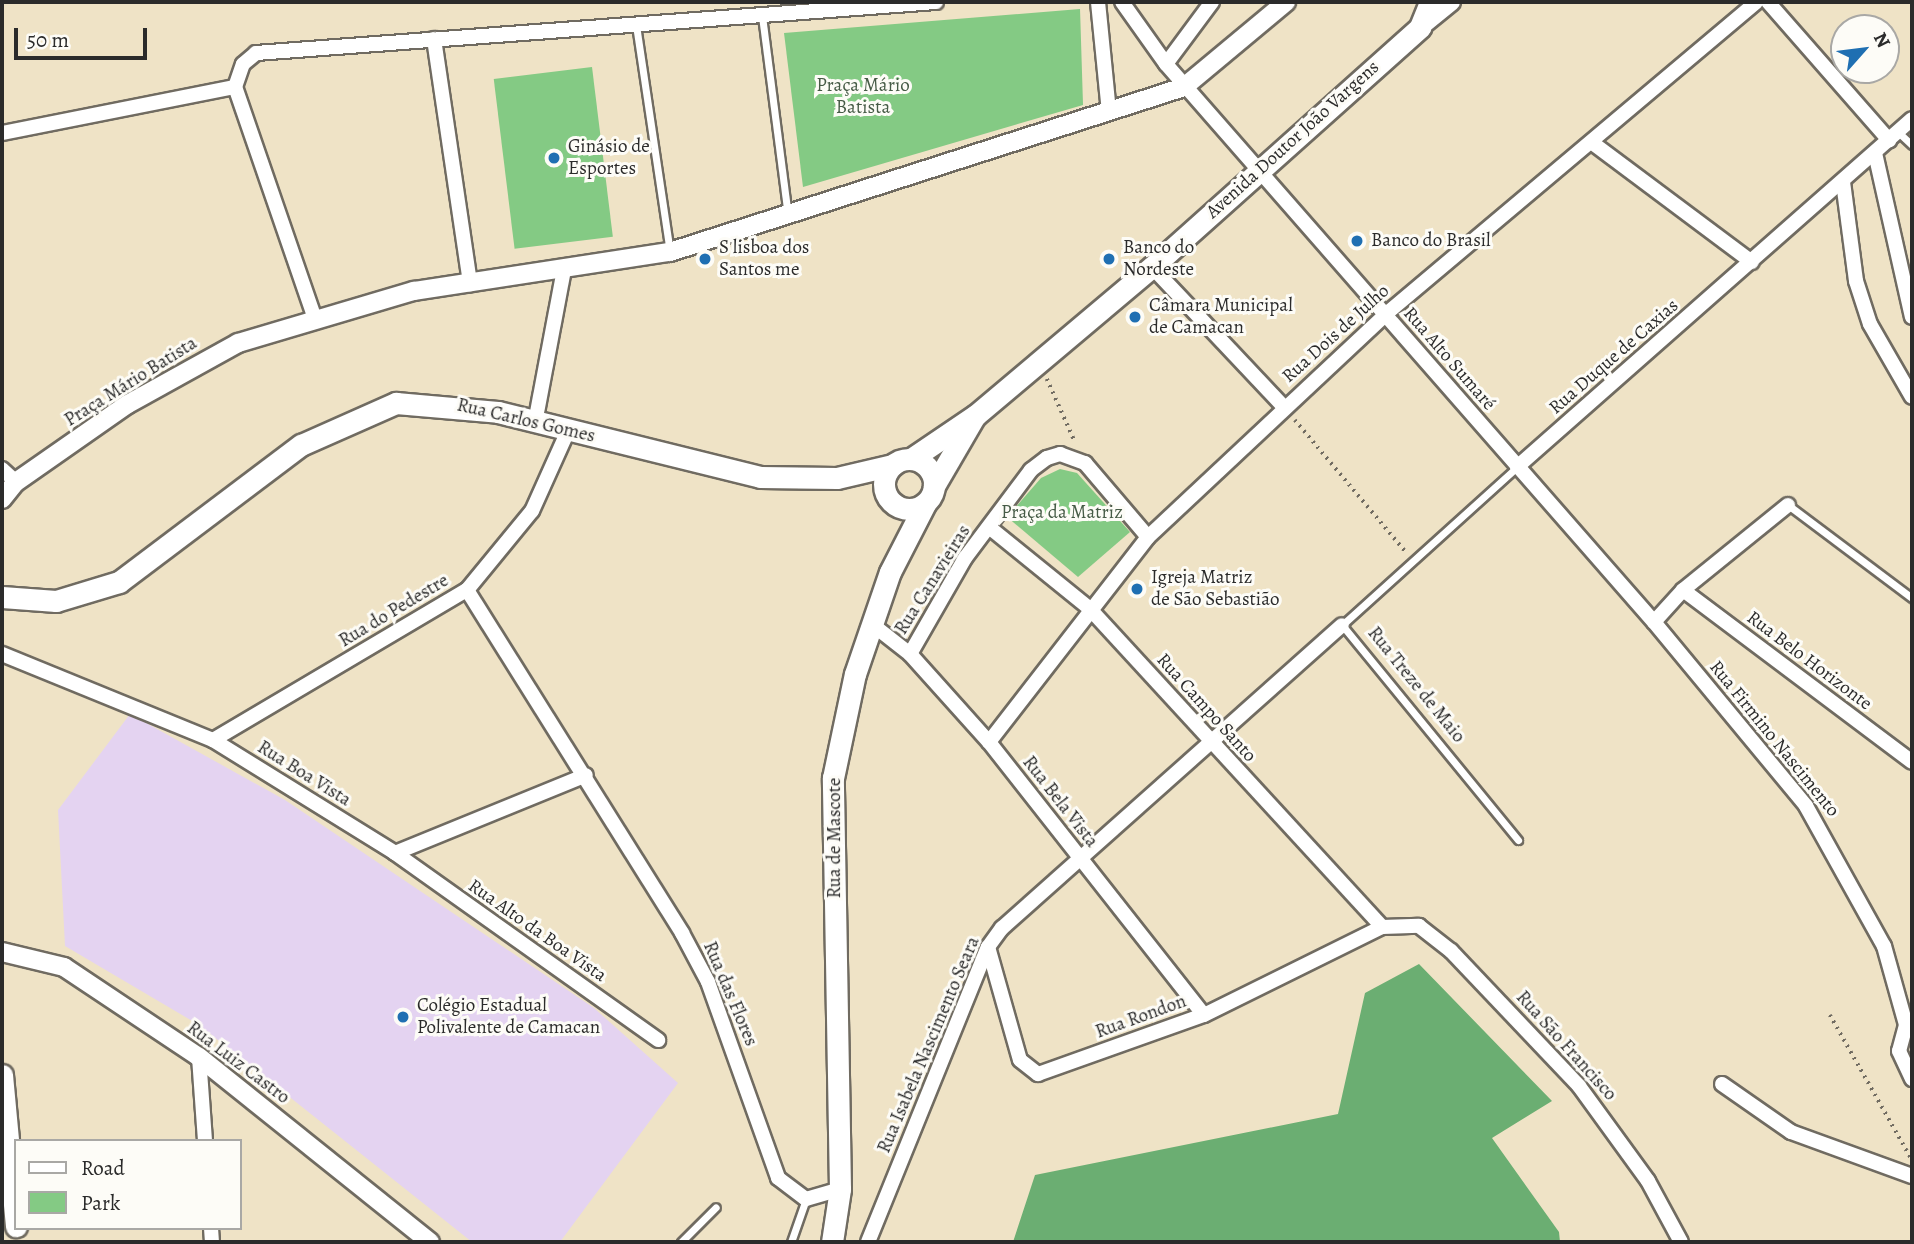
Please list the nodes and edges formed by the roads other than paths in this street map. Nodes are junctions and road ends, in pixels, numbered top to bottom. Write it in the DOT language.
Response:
graph roads {
  1 [pos="936,2"];
  2 [pos="1098,2"];
  3 [pos="1122,2"];
  4 [pos="1212,2"];
  5 [pos="1286,2"];
  6 [pos="1430,2"];
  7 [pos="1451,2"];
  8 [pos="1756,2"];
  9 [pos="1768,2"];
  10 [pos="762,16"];
  11 [pos="636,25"];
  12 [pos="1420,27"];
  13 [pos="434,39"];
  14 [pos="1166,64"];
  15 [pos="235,87"];
  16 [pos="1184,87"];
  17 [pos="1109,112"];
  18 [pos="1912,120"];
  19 [pos="2,133"];
  20 [pos="1893,136"];
  21 [pos="1594,144"];
  22 [pos="1912,145"];
  23 [pos="1875,153"];
  24 [pos="1256,173"];
  25 [pos="1843,182"];
  26 [pos="788,215"];
  27 [pos="670,252"];
  28 [pos="1752,262"];
  29 [pos="1152,267"];
  30 [pos="564,270"];
  31 [pos="470,284"];
  32 [pos="1386,314"];
  33 [pos="314,316"];
  34 [pos="1912,317"];
  35 [pos="1912,397"];
  36 [pos="1284,407"];
  37 [pos="976,415"];
  38 [pos="536,422"];
  39 [pos="568,431"];
  40 [pos="902,462"];
  41 [pos="1517,467"];
  42 [pos="2,469"];
  43 [pos="16,482"];
  44 [pos="930,495"];
  45 [pos="2,499"];
  46 [pos="1788,505"];
  47 [pos="989,527"];
  48 [pos="1148,537"];
  49 [pos="467,590"];
  50 [pos="1683,590"];
  51 [pos="2,597"];
  52 [pos="1912,598"];
  53 [pos="1089,608"];
  54 [pos="1654,622"];
  55 [pos="873,625"];
  56 [pos="1342,625"];
  57 [pos="2,654"];
  58 [pos="910,654"];
  59 [pos="213,740"];
  60 [pos="989,741"];
  61 [pos="1210,741"];
  62 [pos="1912,762"];
  63 [pos="586,775"];
  64 [pos="1518,840"];
  65 [pos="395,853"];
  66 [pos="1079,859"];
  67 [pos="1382,927"];
  68 [pos="988,947"];
  69 [pos="2,951"];
  70 [pos="1205,1015"];
  71 [pos="657,1040"];
  72 [pos="199,1057"];
  73 [pos="2,1075"];
  74 [pos="1912,1079"];
  75 [pos="1722,1084"];
  76 [pos="205,1139"];
  77 [pos="1912,1176"];
  78 [pos="840,1189"];
  79 [pos="806,1199"];
  80 [pos="14,1205"];
  81 [pos="716,1207"];
  82 [pos="430,1242"];
  83 [pos="681,1242"];
  84 [pos="791,1242"];
  85 [pos="832,1242"];
  86 [pos="869,1242"];
  87 [pos="1681,1242"];
  1 -- 10 [label="street"];
  2 -- 17 [label="street"];
  3 -- 14 [label="street"];
  4 -- 14 [label="street"];
  5 -- 16 [label="street"];
  6 -- 12 [label="main road"];
  7 -- 12 [label="street, Avenida Doutor João Vargens"];
  8 -- 21 [label="street, Rua Dois de Julho"];
  9 -- 20 [label="street"];
  10 -- 11 [label="street"];
  10 -- 26 [label="lane"];
  11 -- 13 [label="street"];
  11 -- 27 [label="lane"];
  12 -- 24 [label="main road, Avenida Doutor João Vargens"];
  13 -- 15 [label="street"];
  13 -- 31 [label="street"];
  14 -- 16 [label="street, Rua Alto Sumaré"];
  15 -- 19 [label="street"];
  15 -- 33 [label="street"];
  16 -- 17 [label="street, Praça Mário Batista"];
  16 -- 24 [label="street, Rua Alto Sumaré"];
  17 -- 26 [label="street, Praça Mário Batista"];
  18 -- 20 [label="street, Rua Duque de Caxias"];
  20 -- 22 [label="lane"];
  20 -- 23 [label="street, Rua Duque de Caxias"];
  21 -- 28 [label="street"];
  21 -- 32 [label="street, Rua Dois de Julho"];
  23 -- 25 [label="street, Rua Duque de Caxias"];
  23 -- 34 [label="street"];
  24 -- 29 [label="main road, Avenida Doutor João Vargens"];
  24 -- 32 [label="street, Rua Alto Sumaré"];
  25 -- 28 [label="street, Rua Duque de Caxias"];
  25 -- 35 [label="street"];
  26 -- 27 [label="street, Praça Mário Batista"];
  27 -- 30 [label="street, Praça Mário Batista"];
  28 -- 41 [label="street, Rua Duque de Caxias"];
  29 -- 36 [label="street"];
  29 -- 37 [label="main road, Avenida Doutor João Vargens"];
  30 -- 31 [label="street, Praça Mário Batista"];
  30 -- 38 [label="street"];
  31 -- 33 [label="street, Praça Mário Batista"];
  32 -- 36 [label="street, Rua Dois de Julho"];
  32 -- 41 [label="street, Rua Alto Sumaré"];
  33 -- 43 [label="street, Praça Mário Batista"];
  36 -- 48 [label="street, Rua Dois de Julho"];
  37 -- 40 [label="main road, Avenida Doutor João Vargens"];
  37 -- 44 [label="main road, Avenida Doutor João Vargens"];
  38 -- 39 [label="main road, Rua Carlos Gomes"];
  38 -- 51 [label="main road, Rua Carlos Gomes"];
  39 -- 40 [label="main road, Rua Carlos Gomes"];
  39 -- 49 [label="street, Rua do Pedestre"];
  40 -- 44 [label="main road"];
  40 -- 44 [label="main road"];
  41 -- 54 [label="street, Rua Firmino Nascimento"];
  41 -- 56 [label="lane, Rua Duque de Caxias"];
  42 -- 43 [label="street"];
  43 -- 45 [label="street, Praça Mário Batista"];
  44 -- 55 [label="main road, Rua de Mascote"];
  46 -- 50 [label="street"];
  46 -- 52 [label="lane"];
  47 -- 48 [label="street"];
  47 -- 53 [label="street, Rua Campo Santo"];
  47 -- 58 [label="street, Rua Canavieiras"];
  48 -- 53 [label="street, Rua Dois de Julho"];
  49 -- 59 [label="street, Rua do Pedestre"];
  49 -- 63 [label="street, Rua das Flores"];
  50 -- 54 [label="street"];
  50 -- 62 [label="street, Rua Belo Horizonte"];
  53 -- 60 [label="street, Rua Dois de Julho"];
  53 -- 61 [label="street, Rua Campo Santo"];
  54 -- 74 [label="street, Rua Firmino Nascimento"];
  55 -- 58 [label="street, Rua Bela Vista"];
  55 -- 78 [label="main road, Rua de Mascote"];
  56 -- 61 [label="street, Rua Treze de Maio"];
  56 -- 64 [label="lane, Rua Treze de Maio"];
  57 -- 59 [label="street, Rua Boa Vista"];
  58 -- 60 [label="street, Rua Bela Vista"];
  59 -- 65 [label="street, Rua Boa Vista"];
  60 -- 66 [label="street, Rua Bela Vista"];
  61 -- 66 [label="street, Rua Isabela Nascimento Seara"];
  61 -- 67 [label="street, Rua Campo Santo"];
  63 -- 65 [label="street"];
  63 -- 79 [label="street, Rua das Flores"];
  65 -- 71 [label="street, Rua Alto da Boa Vista"];
  66 -- 68 [label="street, Rua Isabela Nascimento Seara"];
  66 -- 70 [label="street, Rua Bela Vista"];
  67 -- 70 [label="street, Rua Rondon"];
  67 -- 87 [label="street, Rua São Francisco"];
  68 -- 70 [label="street, Rua Rondon"];
  68 -- 86 [label="street, Rua Isabela Nascimento Seara"];
  69 -- 72 [label="street, Rua Luiz Castro"];
  72 -- 76 [label="street"];
  72 -- 82 [label="street, Rua Luiz Castro"];
  73 -- 80 [label="main road"];
  75 -- 77 [label="street"];
  78 -- 79 [label="street"];
  78 -- 85 [label="main road, Rua de Mascote"];
  79 -- 84 [label="lane"];
  81 -- 83 [label="lane"];
}
